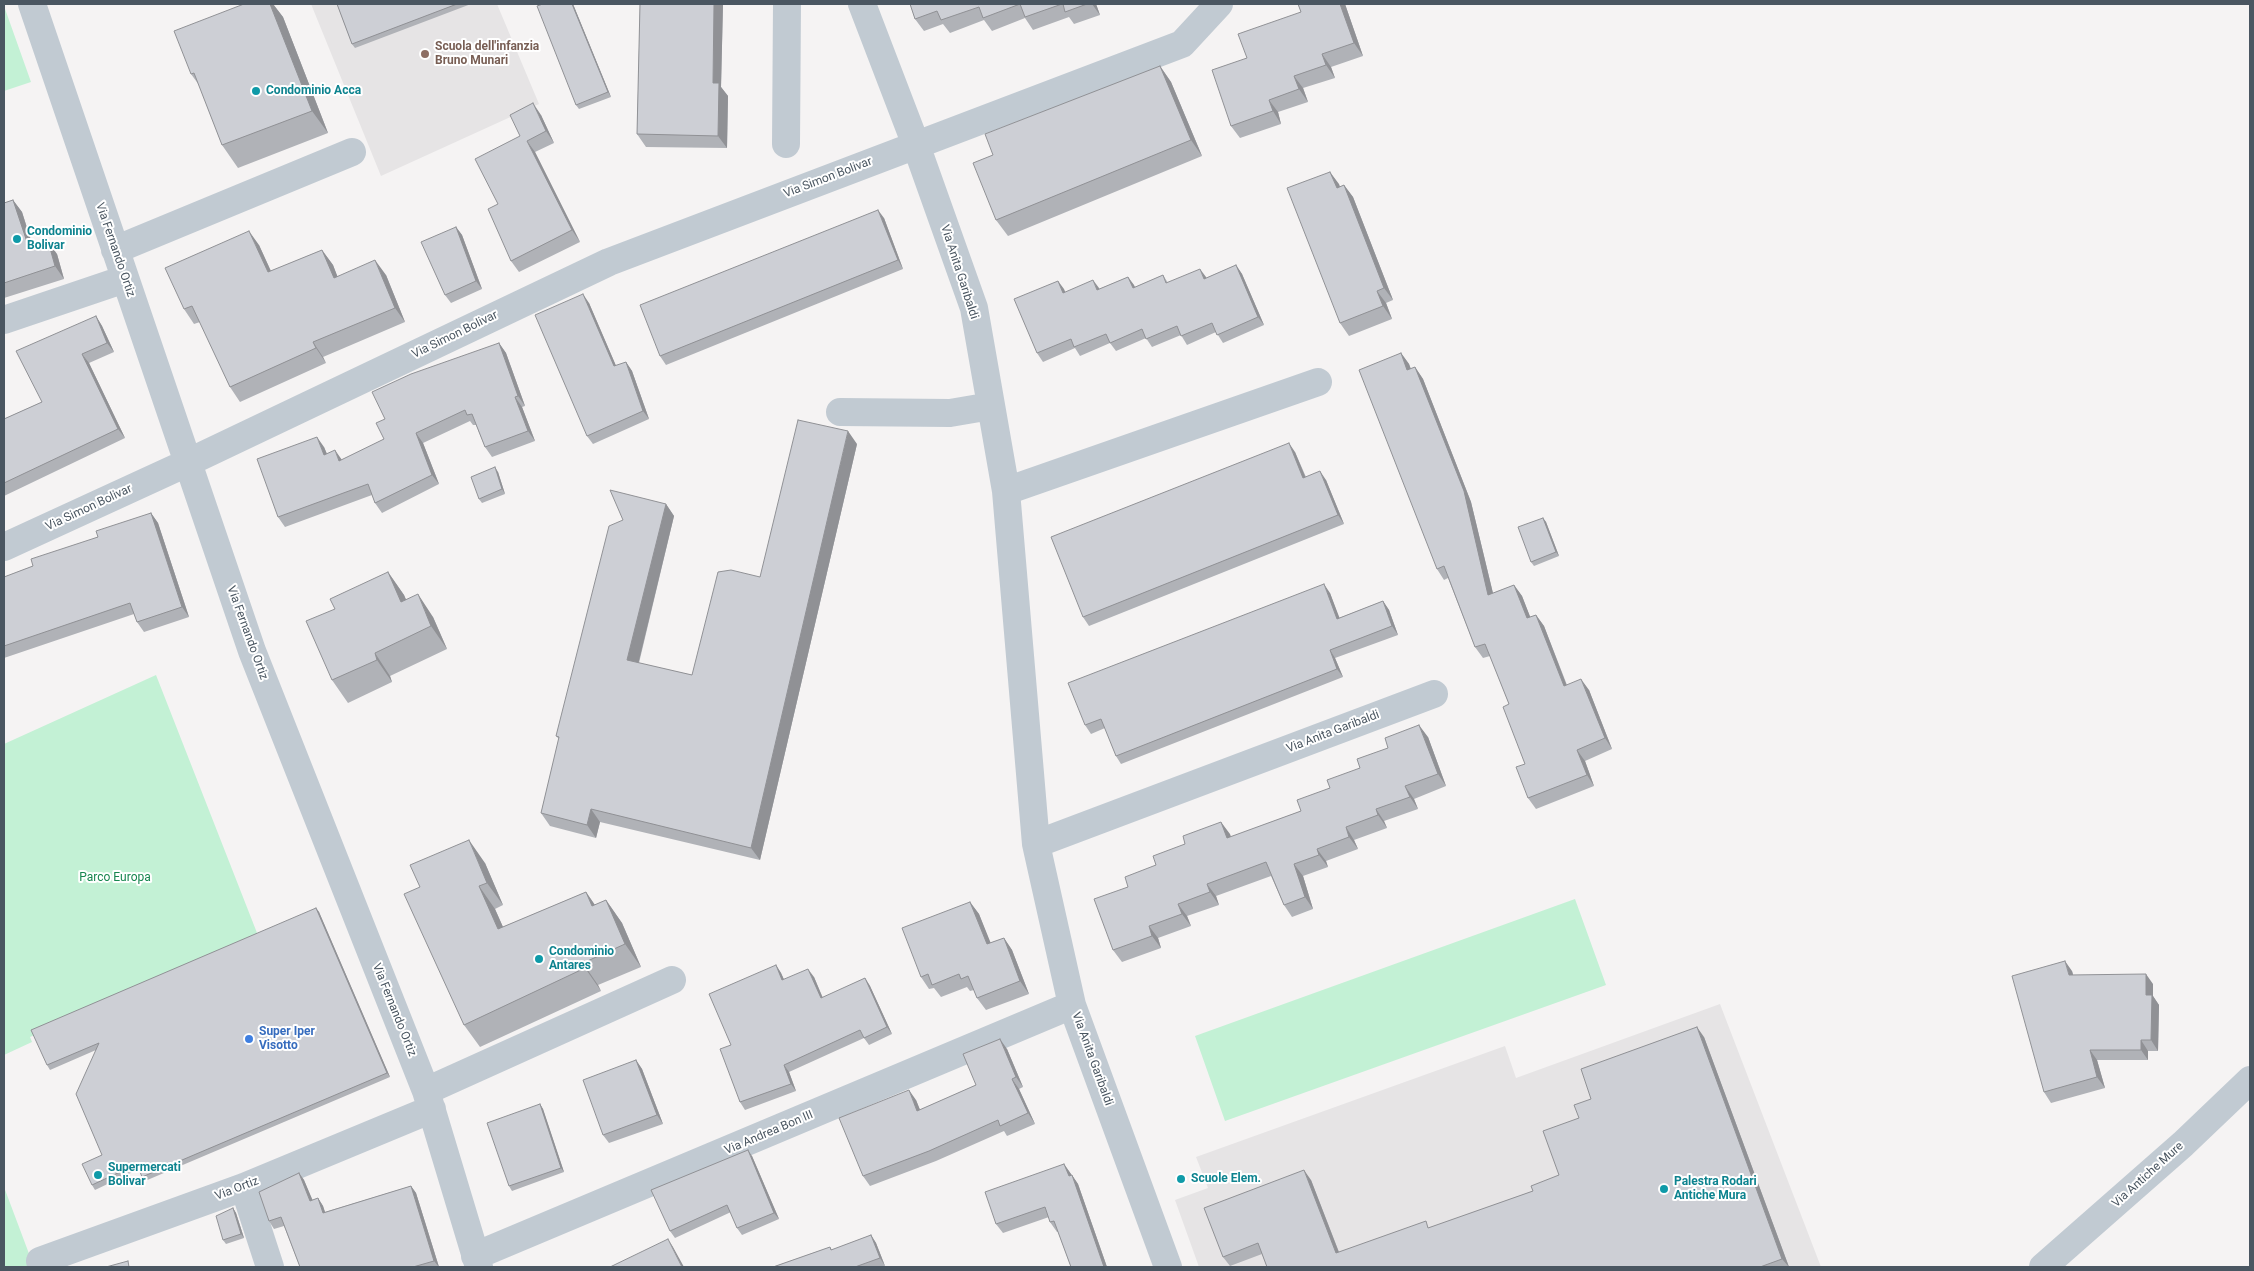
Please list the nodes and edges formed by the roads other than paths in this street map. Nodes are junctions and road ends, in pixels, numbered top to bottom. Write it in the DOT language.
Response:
graph roads {
  1 [pos="32,4"];
  2 [pos="787,4"];
  3 [pos="862,4"];
  4 [pos="1219,4"];
  5 [pos="786,144"];
  6 [pos="916,145"];
  7 [pos="352,152"];
  8 [pos="115,250"];
  9 [pos="125,279"];
  10 [pos="4,320"];
  11 [pos="1318,382"];
  12 [pos="991,406"];
  13 [pos="840,412"];
  14 [pos="189,462"];
  15 [pos="1006,491"];
  16 [pos="4,547"];
  17 [pos="1434,694"];
  18 [pos="1036,844"];
  19 [pos="672,980"];
  20 [pos="1072,1005"];
  21 [pos="2250,1080"];
  22 [pos="429,1100"];
  23 [pos="244,1186"];
  24 [pos="477,1262"];
  25 [pos="41,1264"];
  26 [pos="270,1267"];
  27 [pos="1168,1267"];
  28 [pos="2043,1267"];
  1 -- 8 [label="street, Via Fernando Ortiz"];
  2 -- 5 [label="street"];
  3 -- 6 [label="street, Via Anita Garibaldi"];
  4 -- 6 [label="street"];
  6 -- 12 [label="street, Via Anita Garibaldi"];
  6 -- 14 [label="street, Via Simon Bolivar"];
  7 -- 8 [label="street"];
  8 -- 9 [label="street, Via Fernando Ortiz"];
  9 -- 10 [label="street"];
  9 -- 14 [label="street, Via Fernando Ortiz"];
  11 -- 15 [label="street"];
  12 -- 13 [label="street"];
  12 -- 15 [label="street, Via Anita Garibaldi"];
  14 -- 16 [label="street, Via Simon Bolivar"];
  14 -- 22 [label="street, Via Fernando Ortiz"];
  15 -- 18 [label="street, Via Anita Garibaldi"];
  17 -- 18 [label="street, Via Anita Garibaldi"];
  18 -- 20 [label="street, Via Anita Garibaldi"];
  19 -- 22 [label="street, Via Ortiz"];
  20 -- 24 [label="street, Via Andrea Bon III"];
  20 -- 27 [label="street, Via Anita Garibaldi"];
  21 -- 28 [label="street, Via Antiche Mure"];
  22 -- 23 [label="street, Via Ortiz"];
  22 -- 24 [label="street, Via Fernando Ortiz"];
  23 -- 25 [label="street, Via Ortiz"];
  23 -- 26 [label="street"];
}
